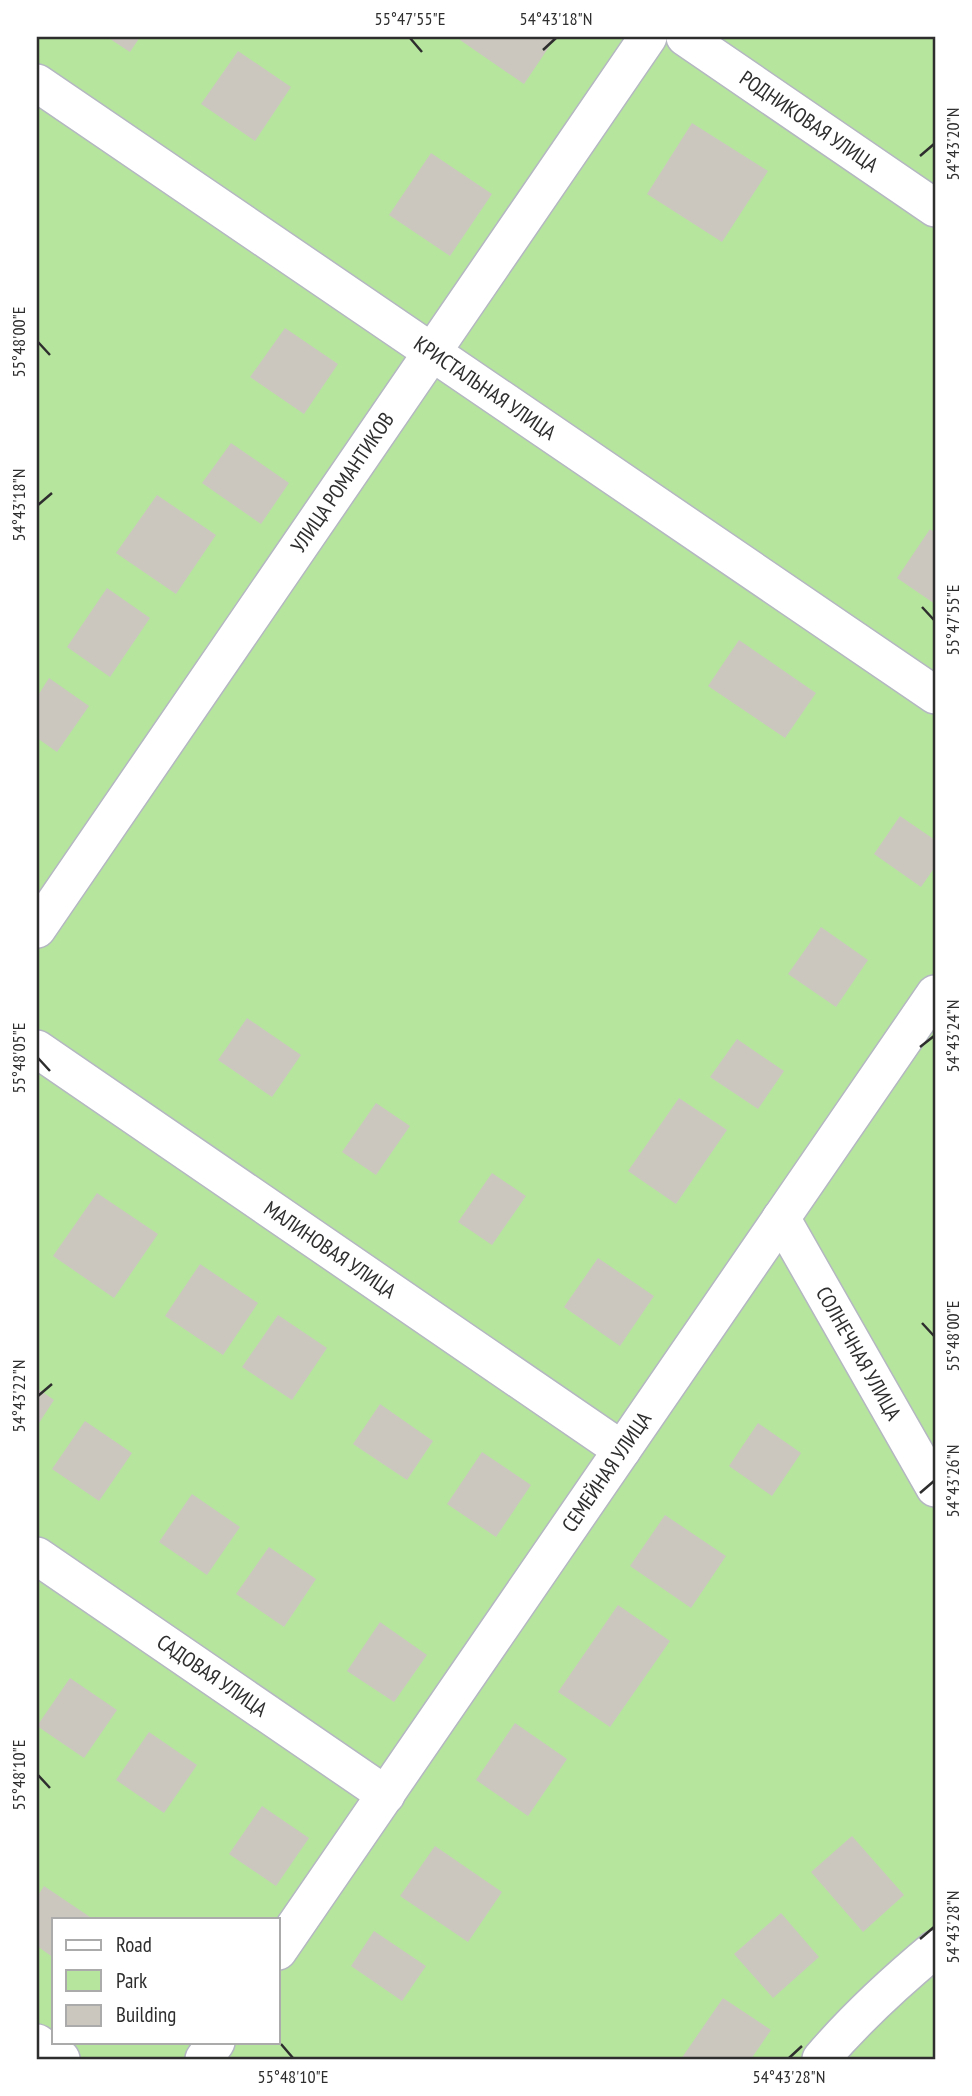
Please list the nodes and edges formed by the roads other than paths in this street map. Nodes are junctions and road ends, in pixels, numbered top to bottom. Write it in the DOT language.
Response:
graph roads {
  1 [pos="648,37"];
  2 [pos="685,37"];
  3 [pos="37,83"];
  4 [pos="935,208"];
  5 [pos="433,352"];
  6 [pos="935,695"];
  7 [pos="37,929"];
  8 [pos="935,994"];
  9 [pos="37,1049"];
  10 [pos="781,1218"];
  11 [pos="622,1450"];
  12 [pos="935,1488"];
  13 [pos="37,1556"];
  14 [pos="386,1795"];
  15 [pos="280,1948"];
  16 [pos="935,1948"];
  17 [pos="37,2043"];
  18 [pos="215,2044"];
  19 [pos="61,2059"];
  20 [pos="204,2059"];
  21 [pos="821,2059"];
  1 -- 5 [label="street, УЛИЦА РОМАНТИКОВ"];
  2 -- 4 [label="street, РОДНИКОВАЯ УЛИЦА"];
  3 -- 5 [label="street, КРИСТАЛЬНАЯ УЛИЦА"];
  5 -- 6 [label="street, КРИСТАЛЬНАЯ УЛИЦА"];
  5 -- 7 [label="street, УЛИЦА РОМАНТИКОВ"];
  8 -- 10 [label="street, СЕМЕЙНАЯ УЛИЦА"];
  9 -- 11 [label="street, МАЛИНОВАЯ УЛИЦА"];
  10 -- 11 [label="street, СЕМЕЙНАЯ УЛИЦА"];
  10 -- 12 [label="street, СОЛНЕЧНАЯ УЛИЦА"];
  11 -- 14 [label="street, СЕМЕЙНАЯ УЛИЦА"];
  13 -- 14 [label="street, САДОВАЯ УЛИЦА"];
  14 -- 15 [label="street, СЕМЕЙНАЯ УЛИЦА"];
  16 -- 21 [label="street"];
  17 -- 19 [label="street"];
  18 -- 20 [label="street"];
}
